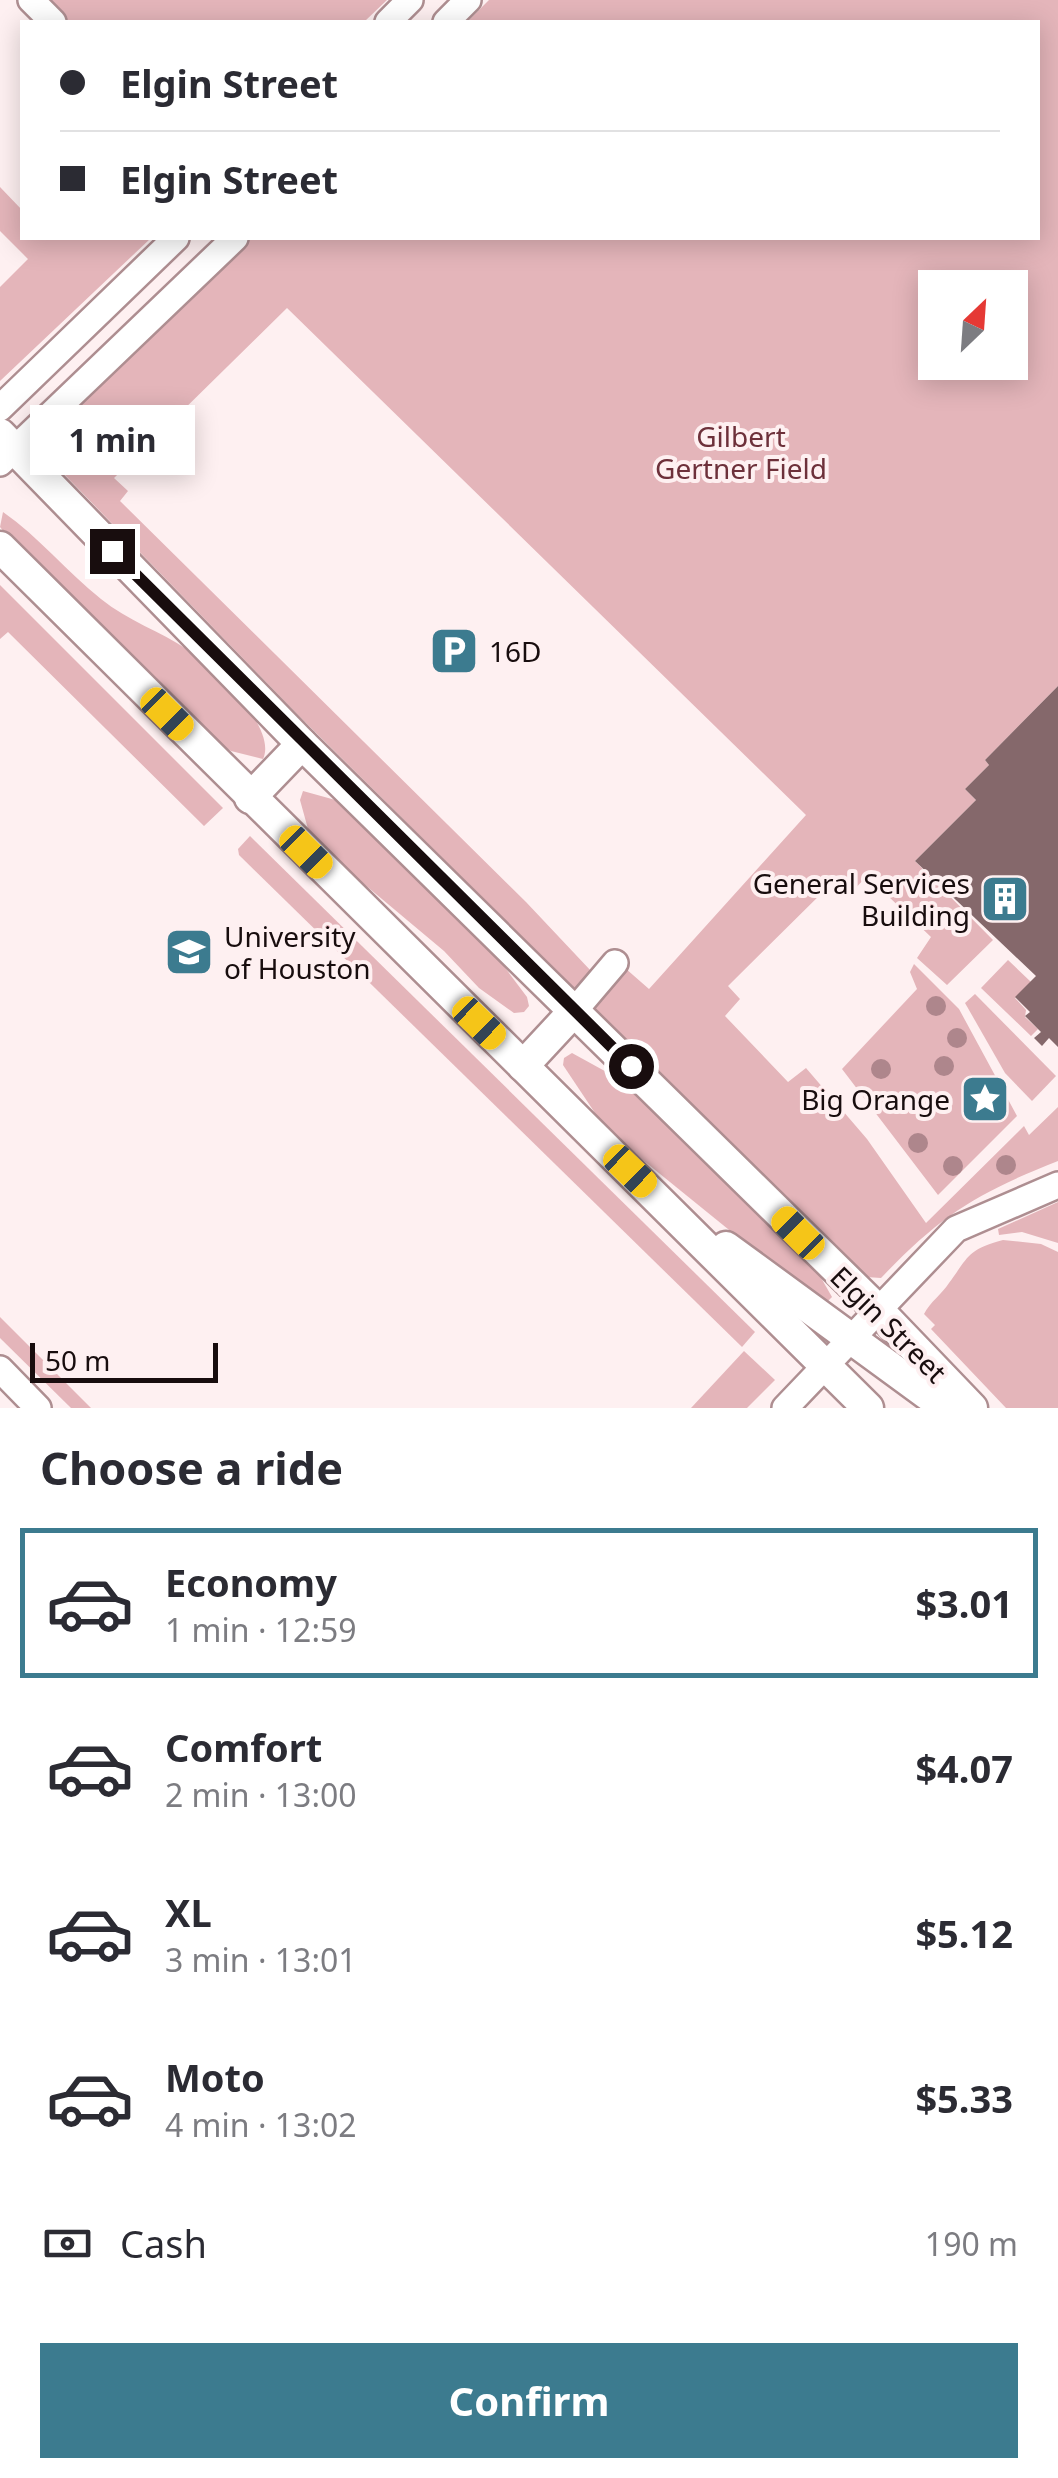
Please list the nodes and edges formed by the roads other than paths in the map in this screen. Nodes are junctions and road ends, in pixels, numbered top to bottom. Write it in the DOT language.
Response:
graph roads {
  1 [pos="30,0"];
  2 [pos="410,0"];
  3 [pos="50,20"];
  4 [pos="390,20"];
  5 [pos="174,240"];
  6 [pos="233,240"];
  7 [pos="0,408"];
  8 [pos="5,448"];
  9 [pos="0,547"];
  10 [pos="302,744"];
  11 [pos="250,798"];
  12 [pos="615,962"];
  13 [pos="575,1010"];
  14 [pos="523,1066"];
  15 [pos="1058,1185"];
  16 [pos="684,1224"];
  17 [pos="878,1310"];
  18 [pos="852,1338"];
  19 [pos="827,1365"];
  20 [pos="0,1369"];
  21 [pos="38,1408"];
  22 [pos="785,1408"];
  23 [pos="868,1408"];
  24 [pos="946,1408"];
  25 [pos="972,1408"];
  1 -- 3 [label="street"];
  2 -- 4 [label="street"];
  5 -- 7 [label="street"];
  6 -- 8 [label="street"];
  8 -- 10 [label="main road, Elgin Street"];
  9 -- 11 [label="main road"];
  10 -- 11 [label="main road"];
  10 -- 13 [label="main road, Elgin Street"];
  11 -- 14 [label="main road"];
  12 -- 13 [label="street"];
  13 -- 14 [label="main road"];
  13 -- 17 [label="main road, Elgin Street"];
  14 -- 16 [label="main road"];
  15 -- 17 [label="street"];
  16 -- 18 [label="main road"];
  16 -- 19 [label="main road"];
  17 -- 18 [label="street"];
  17 -- 25 [label="main road, Elgin Street"];
  18 -- 19 [label="street"];
  18 -- 24 [label="main road"];
  19 -- 22 [label="street"];
  19 -- 23 [label="main road"];
  20 -- 21 [label="street"];
}
